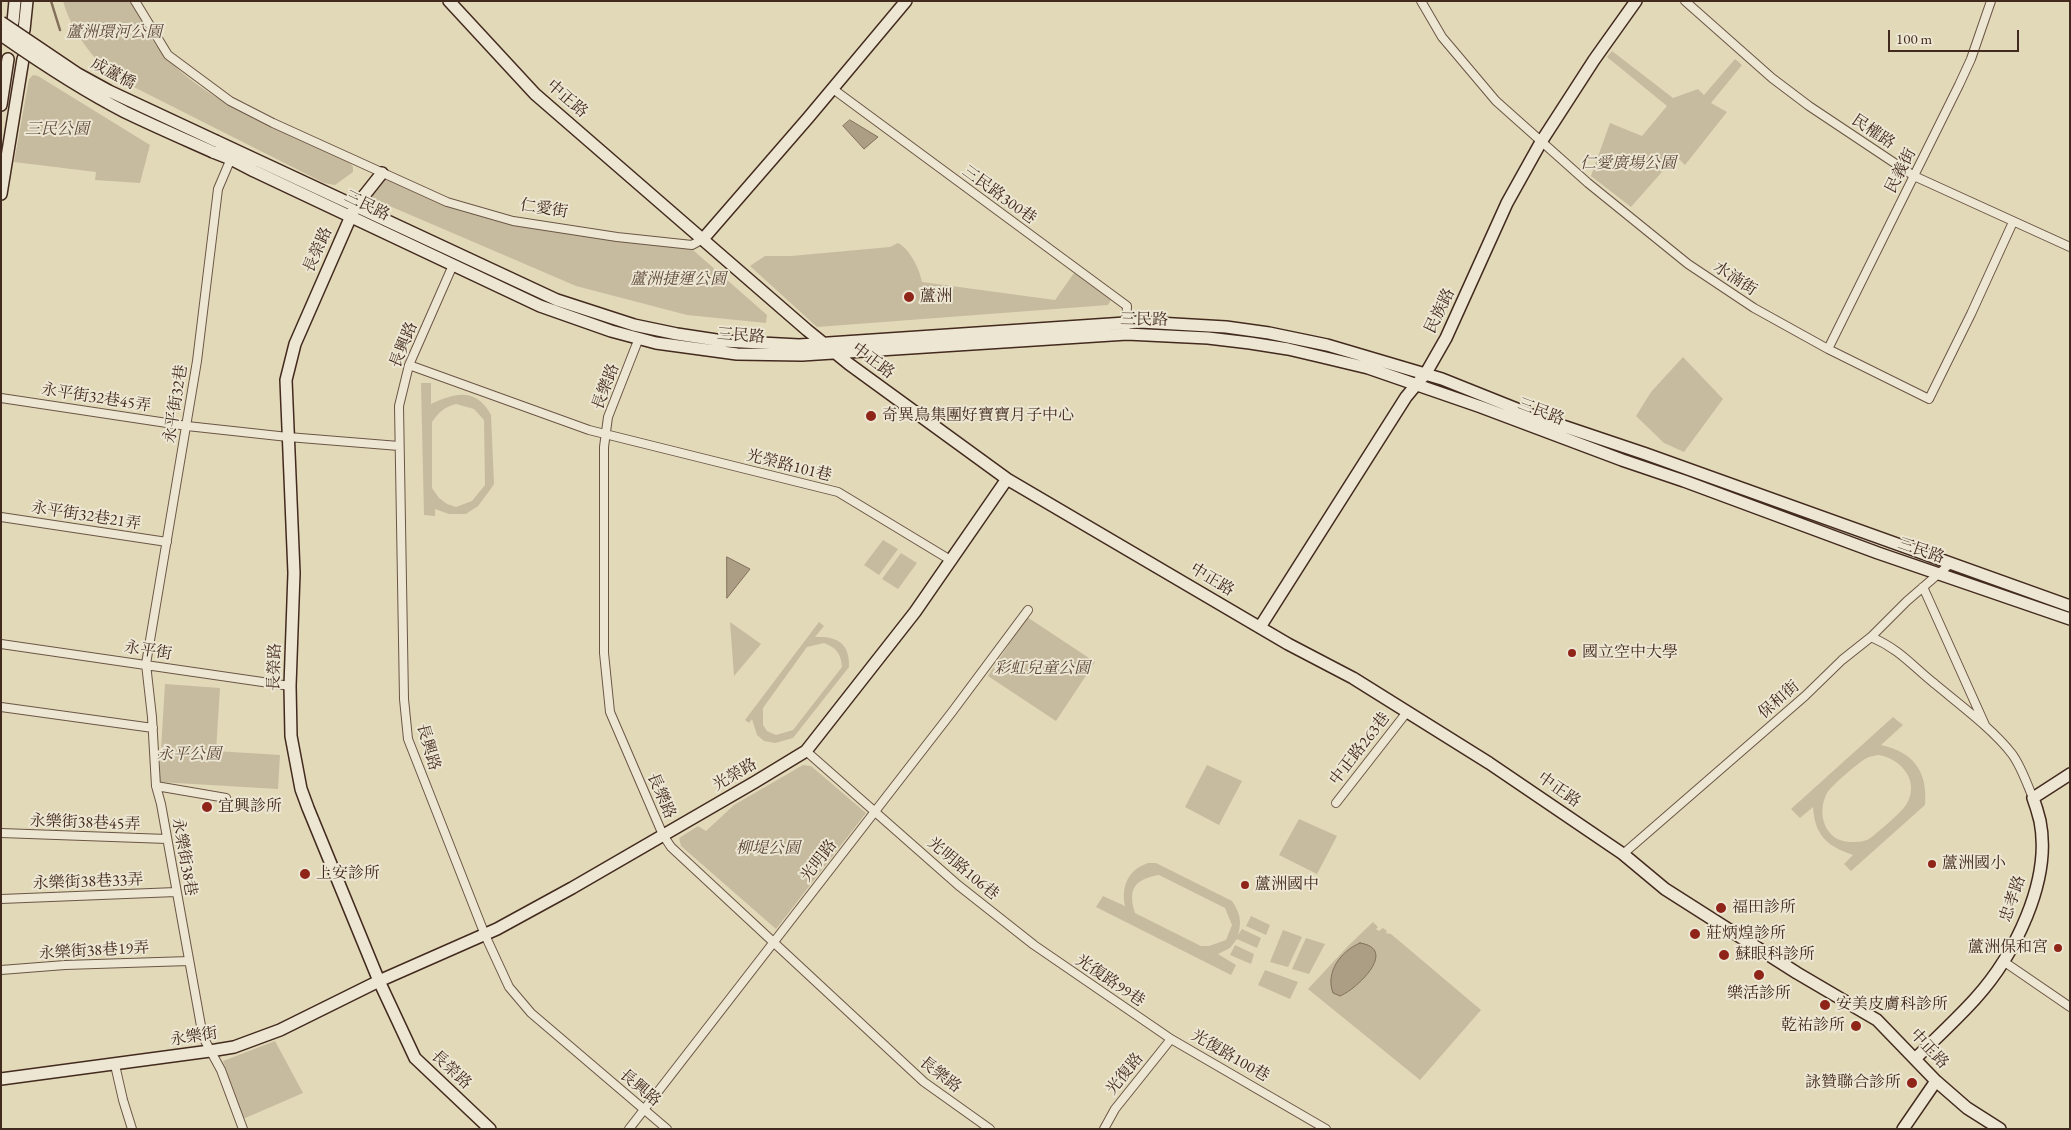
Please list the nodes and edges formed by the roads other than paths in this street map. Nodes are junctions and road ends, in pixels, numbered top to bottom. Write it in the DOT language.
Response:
graph roads {
  1 [pos="15,1"];
  2 [pos="27,1"];
  3 [pos="135,1"];
  4 [pos="449,1"];
  5 [pos="906,1"];
  6 [pos="1421,1"];
  7 [pos="1636,1"];
  8 [pos="1685,1"];
  9 [pos="1991,1"];
  10 [pos="7,22"];
  11 [pos="24,30"];
  12 [pos="1,35"];
  13 [pos="23,58"];
  14 [pos="8,59"];
  15 [pos="833,89"];
  16 [pos="1,105"];
  17 [pos="1541,142"];
  18 [pos="215,147"];
  19 [pos="233,154"];
  20 [pos="382,173"];
  21 [pos="1914,176"];
  22 [pos="1,194"];
  23 [pos="353,211"];
  24 [pos="2013,222"];
  25 [pos="703,239"];
  26 [pos="2070,247"];
  27 [pos="453,265"];
  28 [pos="1126,328"];
  29 [pos="639,338"];
  30 [pos="826,344"];
  31 [pos="1828,349"];
  32 [pos="836,353"];
  33 [pos="409,365"];
  34 [pos="1426,373"];
  35 [pos="1415,385"];
  36 [pos="1,398"];
  37 [pos="187,426"];
  38 [pos="606,435"];
  39 [pos="288,437"];
  40 [pos="400,446"];
  41 [pos="1006,479"];
  42 [pos="1,517"];
  43 [pos="166,542"];
  44 [pos="952,560"];
  45 [pos="1951,563"];
  46 [pos="1938,574"];
  47 [pos="1923,587"];
  48 [pos="2070,606"];
  49 [pos="1028,610"];
  50 [pos="2070,619"];
  51 [pos="1260,627"];
  52 [pos="1871,637"];
  53 [pos="1,644"];
  54 [pos="146,664"];
  55 [pos="290,686"];
  56 [pos="1,707"];
  57 [pos="1407,712"];
  58 [pos="153,728"];
  59 [pos="1986,728"];
  60 [pos="806,751"];
  61 [pos="2070,774"];
  62 [pos="156,786"];
  63 [pos="226,798"];
  64 [pos="2034,798"];
  65 [pos="1336,803"];
  66 [pos="875,811"];
  67 [pos="1,833"];
  68 [pos="663,835"];
  69 [pos="167,839"];
  70 [pos="1623,854"];
  71 [pos="176,892"];
  72 [pos="1,899"];
  73 [pos="485,935"];
  74 [pos="774,942"];
  75 [pos="1034,945"];
  76 [pos="189,961"];
  77 [pos="2003,961"];
  78 [pos="1,970"];
  79 [pos="379,981"];
  80 [pos="2070,1007"];
  81 [pos="1171,1039"];
  82 [pos="210,1051"];
  83 [pos="1915,1059"];
  84 [pos="116,1065"];
  85 [pos="1,1079"];
  86 [pos="1936,1082"];
  87 [pos="644,1109"];
  88 [pos="132,1129"];
  89 [pos="243,1129"];
  90 [pos="490,1129"];
  91 [pos="629,1129"];
  92 [pos="666,1129"];
  93 [pos="990,1129"];
  94 [pos="1104,1129"];
  95 [pos="1326,1129"];
  96 [pos="1903,1129"];
  97 [pos="2000,1129"];
  1 -- 10 [label="street"];
  2 -- 11 [label="street"];
  3 -- 20 [label="street, 仁愛街"];
  4 -- 25 [label="street, 中正路"];
  5 -- 15 [label="street"];
  6 -- 17 [label="street, 水湳街"];
  7 -- 17 [label="street, 民族路"];
  8 -- 21 [label="street, 民權路"];
  9 -- 21 [label="street, 民義街"];
  10 -- 18 [label="street, 成蘆橋, bridge"];
  12 -- 18 [label="street, 成蘆橋, bridge"];
  13 -- 22 [label="street"];
  14 -- 16 [label="street"];
  15 -- 25 [label="street"];
  15 -- 28 [label="street, 三民路300巷"];
  17 -- 31 [label="street, 水湳街"];
  17 -- 34 [label="street, 民族路"];
  18 -- 19 [label="street, 三民路"];
  19 -- 23 [label="street, 三民路"];
  19 -- 37 [label="street, 永平街32巷"];
  20 -- 23 [label="street, 長榮路"];
  20 -- 25 [label="street, 仁愛街"];
  21 -- 24 [label="street, 民權路"];
  21 -- 31 [label="street, 民義街"];
  23 -- 27 [label="street, 三民路"];
  23 -- 30 [label="street, 三民路"];
  23 -- 39 [label="street, 長榮路"];
  24 -- 26 [label="street, 民權路"];
  24 -- 31 [label="street, 水湳街"];
  25 -- 30 [label="street, 中正路"];
  27 -- 29 [label="street, 三民路"];
  27 -- 33 [label="street, 長興路"];
  28 -- 30 [label="street, 三民路"];
  28 -- 32 [label="street, 三民路"];
  28 -- 34 [label="street, 三民路"];
  28 -- 35 [label="street, 三民路"];
  29 -- 32 [label="street, 三民路"];
  29 -- 38 [label="street, 長樂路"];
  30 -- 32 [label="street, 中正路"];
  32 -- 41 [label="street, 中正路"];
  33 -- 38 [label="street, 光榮路101巷"];
  33 -- 40 [label="street, 長興路"];
  34 -- 35 [label="street, 民族路"];
  34 -- 45 [label="street, 三民路"];
  35 -- 46 [label="street, 三民路"];
  35 -- 51 [label="street, 民族路"];
  36 -- 37 [label="street, 永平街32巷45弄"];
  37 -- 39 [label="street, 永平街32巷45弄"];
  37 -- 43 [label="street, 永平街32巷"];
  38 -- 44 [label="street, 光榮路101巷"];
  38 -- 68 [label="street, 長樂路"];
  39 -- 40 [label="street, 永平街32巷45弄"];
  39 -- 55 [label="street, 長榮路"];
  40 -- 73 [label="street, 長興路"];
  41 -- 44 [label="street, 光榮路"];
  41 -- 51 [label="street, 中正路"];
  42 -- 43 [label="street, 永平街32巷21弄"];
  43 -- 54 [label="street, 永平街32巷"];
  44 -- 60 [label="street, 光榮路"];
  45 -- 46 [label="street, 保和街"];
  45 -- 48 [label="street, 三民路"];
  46 -- 47 [label="street, 保和街"];
  46 -- 50 [label="street, 三民路"];
  47 -- 52 [label="street, 保和街"];
  47 -- 59 [label="street, 忠孝路"];
  49 -- 66 [label="street, 光明路"];
  51 -- 57 [label="street, 中正路"];
  52 -- 59 [label="street, 忠孝路"];
  52 -- 70 [label="street, 保和街"];
  53 -- 54 [label="street, 永平街"];
  54 -- 55 [label="street, 永平街"];
  54 -- 58 [label="street, 永樂街38巷"];
  55 -- 79 [label="street, 長榮路"];
  56 -- 58 [label="street"];
  57 -- 65 [label="street, 中正路263巷"];
  57 -- 70 [label="street, 中正路"];
  58 -- 62 [label="street, 永樂街38巷"];
  59 -- 64 [label="street, 忠孝路"];
  60 -- 66 [label="street, 光明路106巷"];
  60 -- 68 [label="street, 光榮路"];
  61 -- 64 [label="street"];
  62 -- 63 [label="street"];
  62 -- 69 [label="street, 永樂街38巷"];
  64 -- 77 [label="street, 忠孝路"];
  66 -- 74 [label="street, 光明路"];
  66 -- 75 [label="street, 光明路106巷"];
  67 -- 69 [label="street, 永樂街38巷45弄"];
  68 -- 73 [label="street, 光榮路"];
  68 -- 74 [label="street, 長樂路"];
  69 -- 71 [label="street, 永樂街38巷"];
  70 -- 83 [label="street, 中正路"];
  71 -- 72 [label="street, 永樂街38巷33弄"];
  71 -- 76 [label="street, 永樂街38巷"];
  73 -- 79 [label="street, 光榮路"];
  73 -- 87 [label="street, 長興路"];
  74 -- 87 [label="street, 光明路"];
  74 -- 93 [label="street, 長樂路"];
  75 -- 81 [label="street, 光復路99巷"];
  76 -- 78 [label="street, 永樂街38巷19弄"];
  76 -- 82 [label="street, 永樂街38巷"];
  77 -- 80 [label="street"];
  77 -- 83 [label="street, 忠孝路"];
  79 -- 82 [label="street, 永樂街"];
  79 -- 90 [label="street, 長榮路"];
  81 -- 94 [label="street, 光復路"];
  81 -- 95 [label="street, 光復路100巷"];
  82 -- 84 [label="street, 永樂街"];
  82 -- 89 [label="street, 永樂街38巷"];
  83 -- 86 [label="street, 中正路"];
  84 -- 85 [label="street, 永樂街"];
  84 -- 88 [label="street"];
  86 -- 96 [label="street"];
  86 -- 97 [label="street, 中正路"];
  87 -- 91 [label="street, 光明路"];
  87 -- 92 [label="street, 長興路"];
}
